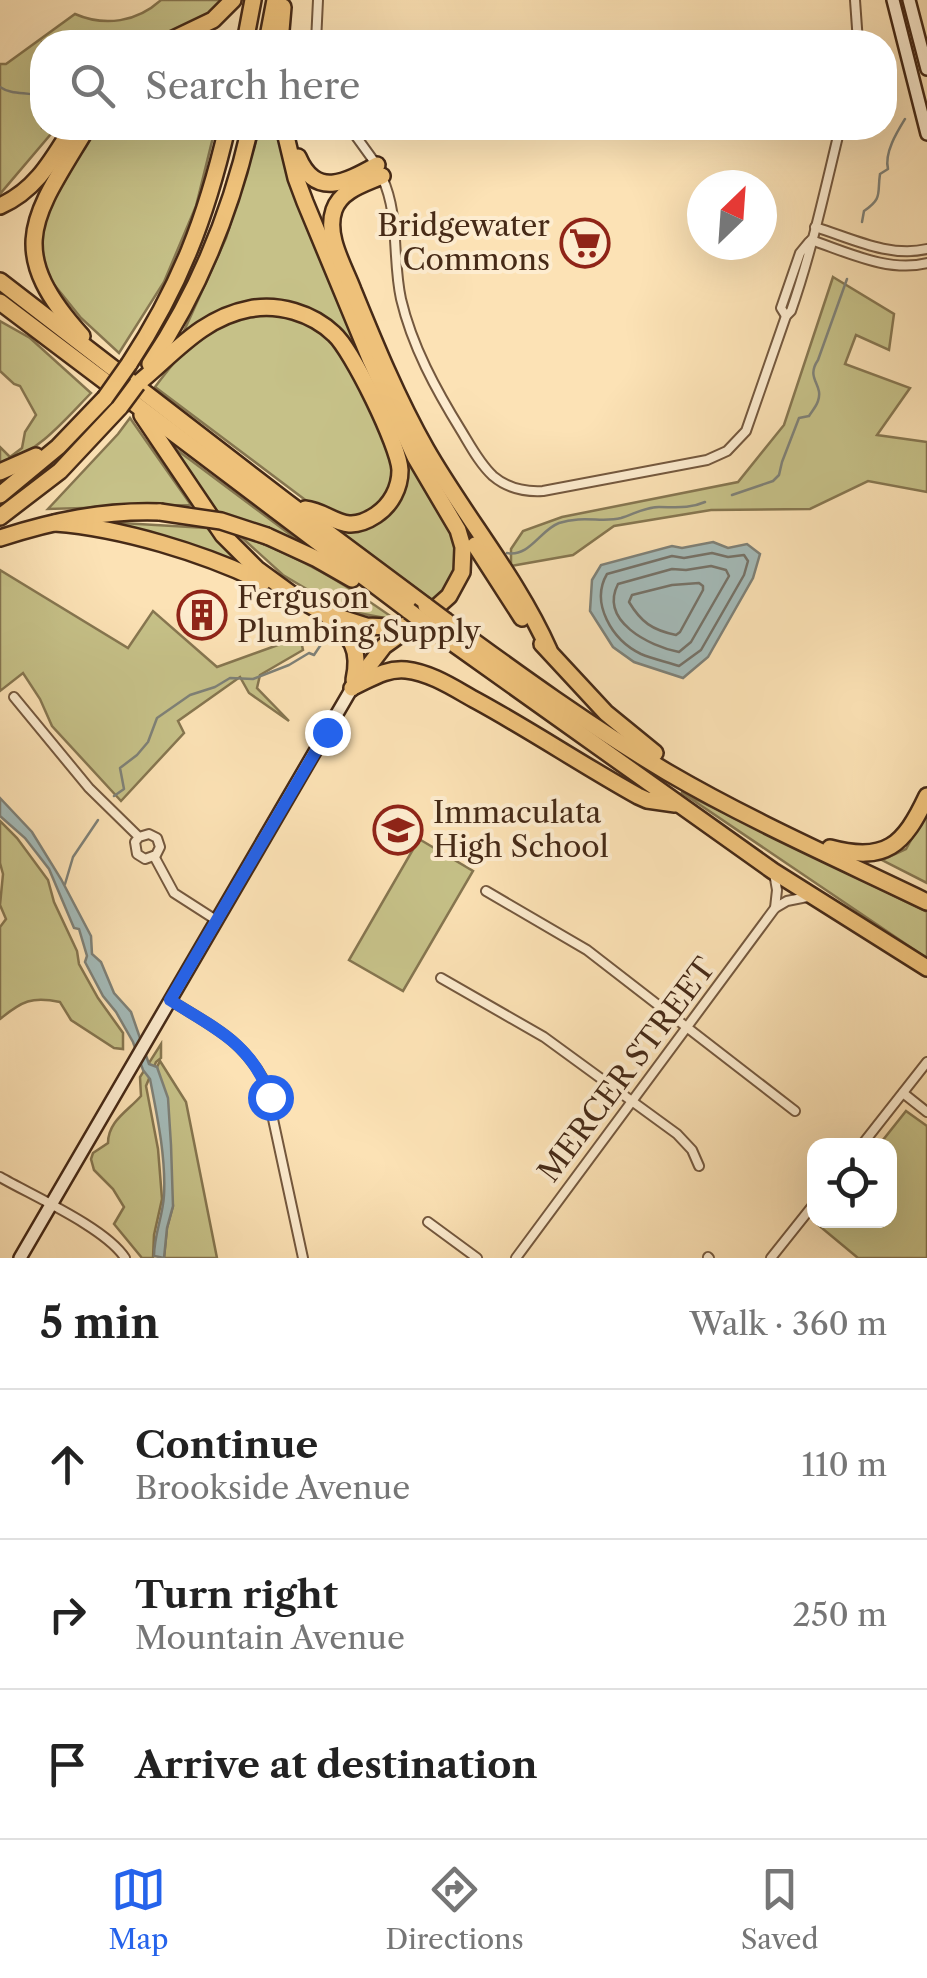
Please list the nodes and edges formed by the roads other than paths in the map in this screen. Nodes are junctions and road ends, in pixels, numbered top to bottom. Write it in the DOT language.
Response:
graph roads {
  1 [pos="233,0"];
  2 [pos="253,0"];
  3 [pos="276,0"];
  4 [pos="284,0"];
  5 [pos="318,0"];
  6 [pos="854,0"];
  7 [pos="893,0"];
  8 [pos="909,0"];
  9 [pos="192,30"];
  10 [pos="247,30"];
  11 [pos="270,30"];
  12 [pos="281,30"];
  13 [pos="317,30"];
  14 [pos="857,30"];
  15 [pos="927,69"];
  16 [pos="927,134"];
  17 [pos="64,140"];
  18 [pos="80,140"];
  19 [pos="219,140"];
  20 [pos="224,140"];
  21 [pos="247,140"];
  22 [pos="288,140"];
  23 [pos="291,140"];
  24 [pos="358,140"];
  25 [pos="837,140"];
  26 [pos="220,154"];
  27 [pos="379,170"];
  28 [pos="0,206"];
  29 [pos="816,227"];
  30 [pos="811,240"];
  31 [pos="927,249"];
  32 [pos="927,263"];
  33 [pos="0,280"];
  34 [pos="0,302"];
  35 [pos="0,312"];
  36 [pos="24,320"];
  37 [pos="153,366"];
  38 [pos="112,368"];
  39 [pos="127,405"];
  40 [pos="77,430"];
  41 [pos="412,447"];
  42 [pos="0,472"];
  43 [pos="0,494"];
  44 [pos="295,508"];
  45 [pos="0,517"];
  46 [pos="55,523"];
  47 [pos="0,538"];
  48 [pos="294,596"];
  49 [pos="322,612"];
  50 [pos="407,614"];
  51 [pos="440,625"];
  52 [pos="549,650"];
  53 [pos="352,688"];
  54 [pos="14,696"];
  55 [pos="668,772"];
  56 [pos="927,796"];
  57 [pos="678,805"];
  58 [pos="139,837"];
  59 [pos="796,839"];
  60 [pos="154,856"];
  61 [pos="773,871"];
  62 [pos="486,891"];
  63 [pos="812,896"];
  64 [pos="927,902"];
  65 [pos="775,908"];
  66 [pos="216,920"];
  67 [pos="927,968"];
  68 [pos="441,978"];
  69 [pos="170,1000"];
  70 [pos="686,1027"];
  71 [pos="927,1062"];
  72 [pos="903,1093"];
  73 [pos="631,1102"];
  74 [pos="795,1111"];
  75 [pos="927,1112"];
  76 [pos="866,1138"];
  77 [pos="698,1166"];
  78 [pos="0,1177"];
  79 [pos="50,1206"];
  80 [pos="807,1213"];
  81 [pos="428,1222"];
  82 [pos="20,1258"];
  83 [pos="125,1258"];
  84 [pos="303,1258"];
  85 [pos="477,1258"];
  86 [pos="516,1258"];
  87 [pos="771,1258"];
  1 -- 9 [label="highway"];
  2 -- 10 [label="highway"];
  3 -- 11 [label="highway"];
  4 -- 12 [label="highway"];
  5 -- 13 [label="street"];
  6 -- 14 [label="street"];
  7 -- 16 [label="street"];
  8 -- 15 [label="street"];
  17 -- 28 [label="highway"];
  18 -- 38 [label="highway"];
  19 -- 26 [label="highway"];
  20 -- 26 [label="highway"];
  21 -- 37 [label="highway"];
  22 -- 41 [label="highway"];
  23 -- 27 [label="highway"];
  24 -- 27 [label="street"];
  25 -- 29 [label="street"];
  26 -- 40 [label="highway, bridge"];
  27 -- 30 [label="street"];
  27 -- 52 [label="highway"];
  29 -- 30 [label="street"];
  29 -- 31 [label="street"];
  30 -- 32 [label="street"];
  33 -- 38 [label="highway"];
  34 -- 36 [label="highway"];
  35 -- 36 [label="highway"];
  36 -- 39 [label="highway"];
  37 -- 39 [label="highway, bridge"];
  37 -- 44 [label="highway"];
  38 -- 44 [label="highway"];
  39 -- 45 [label="highway"];
  39 -- 48 [label="highway"];
  39 -- 50 [label="highway"];
  40 -- 42 [label="highway"];
  40 -- 43 [label="highway"];
  41 -- 50 [label="highway"];
  41 -- 52 [label="highway"];
  44 -- 51 [label="highway, bridge"];
  46 -- 47 [label="highway"];
  46 -- 48 [label="highway"];
  46 -- 50 [label="highway, bridge"];
  48 -- 49 [label="highway"];
  49 -- 50 [label="highway"];
  49 -- 53 [label="highway"];
  50 -- 51 [label="highway, bridge"];
  50 -- 53 [label="highway"];
  51 -- 55 [label="highway"];
  51 -- 57 [label="highway"];
  52 -- 55 [label="highway"];
  53 -- 57 [label="highway"];
  53 -- 66 [label="street"];
  54 -- 58 [label="street"];
  55 -- 59 [label="highway"];
  56 -- 59 [label="highway"];
  57 -- 61 [label="highway"];
  58 -- 60 [label="street"];
  58 -- 60 [label="street"];
  59 -- 64 [label="highway"];
  60 -- 66 [label="street"];
  61 -- 63 [label="highway"];
  61 -- 65 [label="street"];
  62 -- 70 [label="street"];
  63 -- 65 [label="street"];
  63 -- 67 [label="highway"];
  65 -- 70 [label="street, MERCER STREET"];
  66 -- 69 [label="street"];
  68 -- 73 [label="street"];
  69 -- 79 [label="street"];
  69 -- 84 [label="street"];
  70 -- 73 [label="street, MERCER STREET"];
  70 -- 74 [label="street"];
  71 -- 72 [label="street"];
  72 -- 75 [label="street"];
  72 -- 76 [label="street"];
  73 -- 77 [label="street"];
  73 -- 86 [label="street, MERCER STREET"];
  78 -- 79 [label="street"];
  79 -- 82 [label="street"];
  79 -- 83 [label="street"];
  80 -- 87 [label="street"];
  81 -- 85 [label="street"];
}
